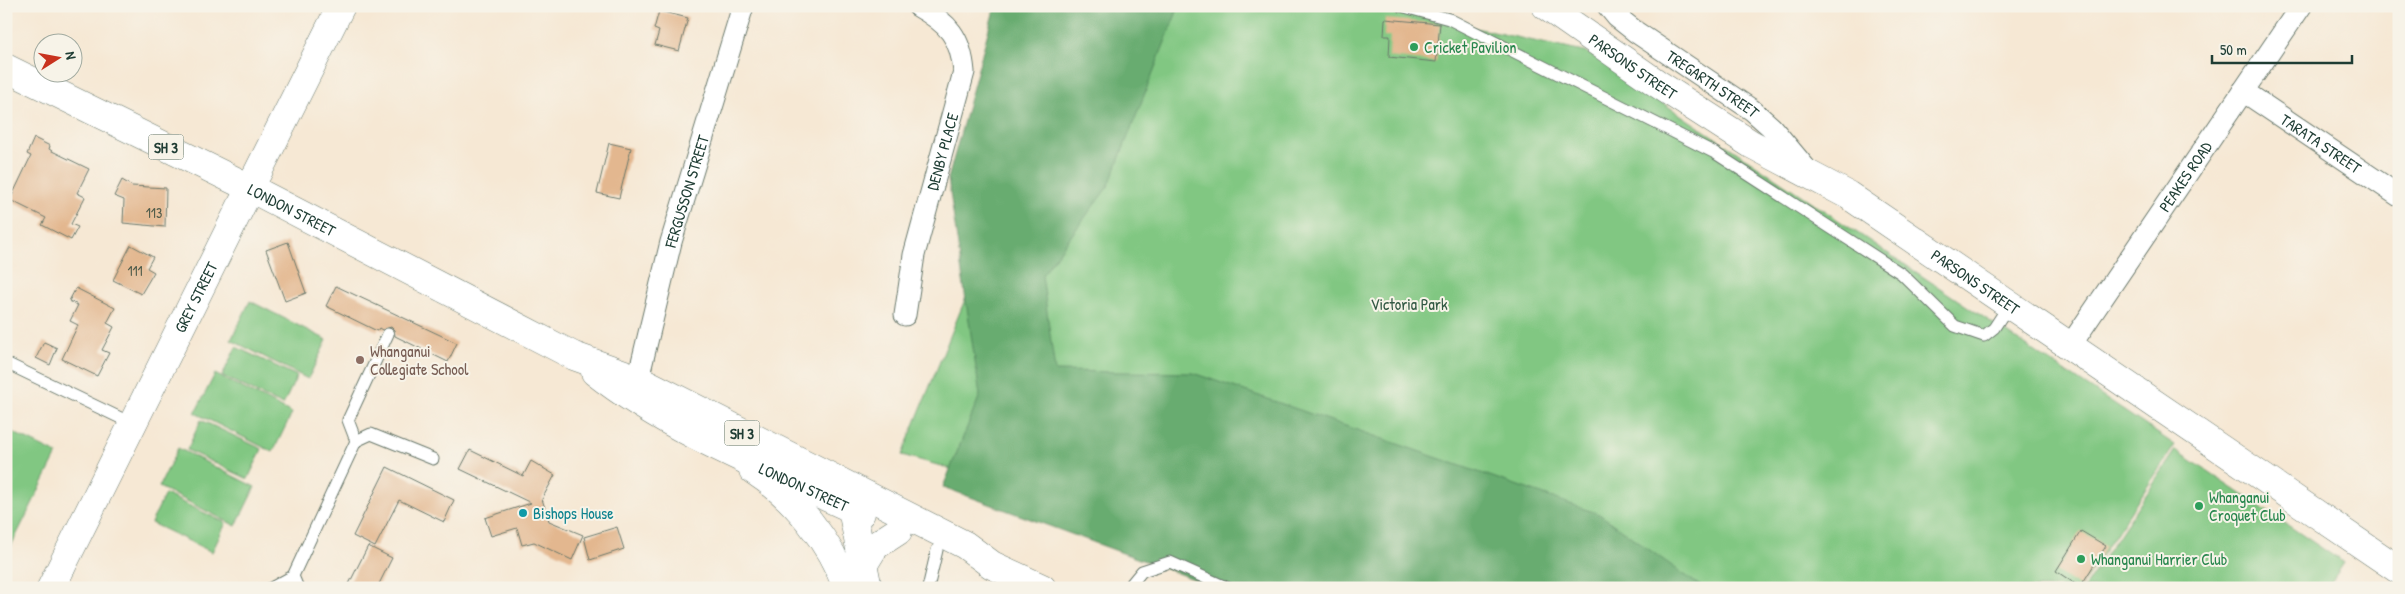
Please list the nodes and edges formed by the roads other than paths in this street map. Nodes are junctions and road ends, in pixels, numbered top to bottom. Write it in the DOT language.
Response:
graph roads {
  1 [pos="341,6"];
  2 [pos="743,6"];
  3 [pos="918,6"];
  4 [pos="1401,6"];
  5 [pos="1546,6"];
  6 [pos="1608,6"];
  7 [pos="2300,6"];
  8 [pos="6,68"];
  9 [pos="2243,91"];
  10 [pos="1808,173"];
  11 [pos="250,188"];
  12 [pos="2399,196"];
  13 [pos="2010,305"];
  14 [pos="905,315"];
  15 [pos="388,334"];
  16 [pos="2070,346"];
  17 [pos="574,356"];
  18 [pos="6,363"];
  19 [pos="638,379"];
  20 [pos="132,424"];
  21 [pos="356,441"];
  22 [pos="715,446"];
  23 [pos="433,459"];
  24 [pos="850,498"];
  25 [pos="898,531"];
  26 [pos="937,550"];
  27 [pos="992,565"];
  28 [pos="2399,570"];
  29 [pos="293,576"];
  30 [pos="866,576"];
  31 [pos="58,585"];
  32 [pos="1033,586"];
  33 [pos="271,588"];
  34 [pos="298,588"];
  35 [pos="846,588"];
  36 [pos="928,588"];
  37 [pos="1128,588"];
  38 [pos="1228,588"];
  1 -- 11 [label="main road, GREY STREET"];
  2 -- 19 [label="street, FERGUSSON STREET"];
  3 -- 14 [label="street, DENBY PLACE"];
  4 -- 13 [label="lane"];
  5 -- 10 [label="main road, PARSONS STREET"];
  6 -- 10 [label="street, TREGARTH STREET"];
  7 -- 9 [label="street, PEAKES ROAD"];
  8 -- 11 [label="main road, LONDON STREET / SH 3"];
  9 -- 12 [label="street, TARATA STREET"];
  9 -- 16 [label="street, PEAKES ROAD"];
  10 -- 13 [label="main road, PARSONS STREET"];
  11 -- 17 [label="main road, LONDON STREET / SH 3"];
  11 -- 20 [label="main road, GREY STREET"];
  13 -- 16 [label="main road, PARSONS STREET"];
  15 -- 21 [label="lane"];
  16 -- 28 [label="main road, PARSONS STREET"];
  17 -- 19 [label="main road, LONDON STREET / SH 3"];
  17 -- 22 [label="main road, LONDON STREET / SH 3"];
  18 -- 20 [label="lane"];
  19 -- 24 [label="main road, LONDON STREET / SH 3"];
  20 -- 31 [label="main road, GREY STREET"];
  21 -- 23 [label="lane"];
  21 -- 29 [label="lane"];
  22 -- 24 [label="main road, LONDON STREET / SH 3"];
  22 -- 35 [label="main road"];
  24 -- 25 [label="main road, LONDON STREET / SH 3"];
  24 -- 27 [label="main road, LONDON STREET / SH 3"];
  24 -- 30 [label="main road"];
  25 -- 26 [label="main road, LONDON STREET / SH 3"];
  25 -- 30 [label="main road"];
  26 -- 27 [label="main road, LONDON STREET / SH 3"];
  26 -- 36 [label="lane"];
  27 -- 32 [label="main road, LONDON STREET / SH 3"];
  29 -- 33 [label="lane"];
  29 -- 34 [label="lane"];
  37 -- 38 [label="lane"];
}
